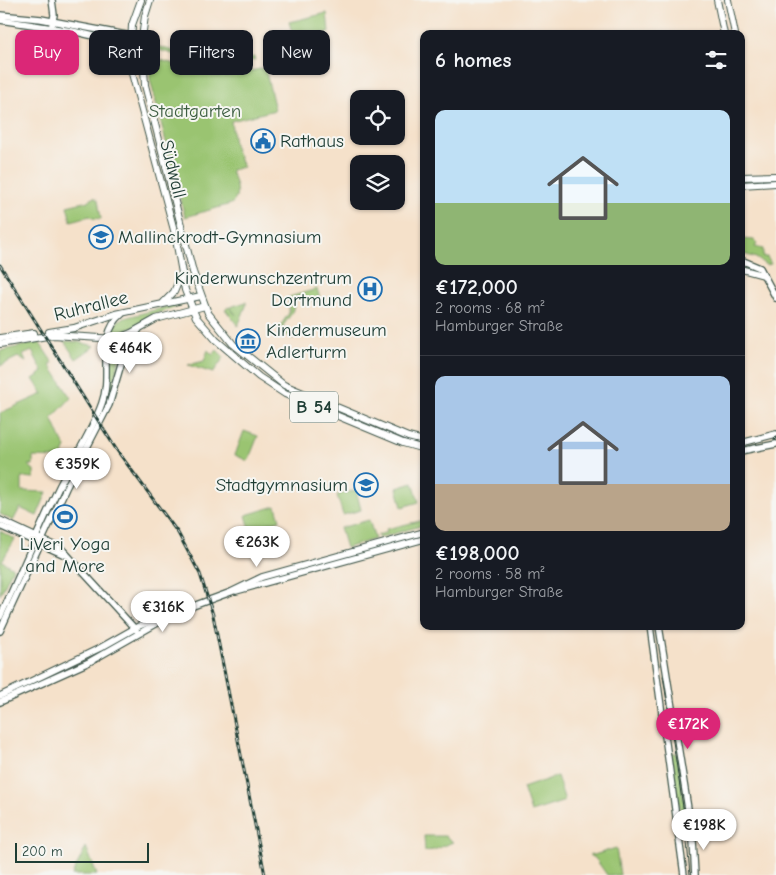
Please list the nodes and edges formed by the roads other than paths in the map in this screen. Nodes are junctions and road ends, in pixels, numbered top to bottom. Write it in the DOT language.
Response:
graph roads {
  1 [pos="52,0"];
  2 [pos="141,0"];
  3 [pos="150,0"];
  4 [pos="718,3"];
  5 [pos="728,4"];
  6 [pos="0,15"];
  7 [pos="0,20"];
  8 [pos="53,24"];
  9 [pos="92,30"];
  10 [pos="131,30"];
  11 [pos="143,30"];
  12 [pos="723,30"];
  13 [pos="734,30"];
  14 [pos="89,33"];
  15 [pos="131,75"];
  16 [pos="146,75"];
  17 [pos="776,176"];
  18 [pos="745,177"];
  19 [pos="776,183"];
  20 [pos="745,186"];
  21 [pos="745,262"];
  22 [pos="745,269"];
  23 [pos="182,271"];
  24 [pos="763,275"];
  25 [pos="201,296"];
  26 [pos="188,298"];
  27 [pos="776,298"];
  28 [pos="163,303"];
  29 [pos="205,306"];
  30 [pos="192,308"];
  31 [pos="122,314"];
  32 [pos="140,328"];
  33 [pos="0,338"];
  34 [pos="107,340"];
  35 [pos="0,344"];
  36 [pos="776,434"];
  37 [pos="420,440"];
  38 [pos="745,442"];
  39 [pos="776,444"];
  40 [pos="420,448"];
  41 [pos="750,450"];
  42 [pos="745,451"];
  43 [pos="0,520"];
  44 [pos="0,526"];
  45 [pos="420,533"];
  46 [pos="420,540"];
  47 [pos="39,541"];
  48 [pos="231,592"];
  49 [pos="0,617"];
  50 [pos="0,630"];
  51 [pos="651,630"];
  52 [pos="660,630"];
  53 [pos="137,631"];
  54 [pos="0,696"];
  55 [pos="0,702"];
  56 [pos="684,875"];
  57 [pos="695,875"];
  1 -- 8 [label="main road"];
  2 -- 10 [label="main road, B 54"];
  3 -- 11 [label="main road, B 54"];
  4 -- 5 [label="main road"];
  4 -- 12 [label="main road"];
  5 -- 13 [label="main road"];
  6 -- 8 [label="main road"];
  7 -- 8 [label="main road"];
  8 -- 9 [label="main road"];
  8 -- 14 [label="main road"];
  15 -- 23 [label="main road, Südwall / B 54"];
  16 -- 25 [label="main road, Südwall / B 54"];
  17 -- 18 [label="main road"];
  19 -- 20 [label="main road"];
  21 -- 24 [label="main road"];
  22 -- 24 [label="main road"];
  23 -- 26 [label="main road, Südwall / B 54"];
  23 -- 28 [label="main road"];
  24 -- 27 [label="main road"];
  25 -- 26 [label="main road, Ruhrallee"];
  25 -- 29 [label="main road, Südwall / B 54"];
  26 -- 28 [label="main road, Ruhrallee"];
  26 -- 30 [label="main road, Südwall / B 54"];
  28 -- 31 [label="main road, Ruhrallee"];
  29 -- 30 [label="main road, Ruhrallee"];
  29 -- 37 [label="main road, B 54"];
  30 -- 32 [label="main road, Ruhrallee"];
  30 -- 40 [label="main road, B 54"];
  31 -- 33 [label="main road, Ruhrallee"];
  31 -- 34 [label="main road"];
  32 -- 34 [label="main road, Ruhrallee"];
  32 -- 47 [label="main road"];
  34 -- 35 [label="main road, Ruhrallee"];
  34 -- 47 [label="main road"];
  36 -- 38 [label="main road"];
  38 -- 41 [label="main road"];
  39 -- 41 [label="main road"];
  41 -- 42 [label="main road"];
  43 -- 47 [label="main road"];
  44 -- 47 [label="main road"];
  45 -- 48 [label="main road"];
  46 -- 48 [label="main road"];
  47 -- 49 [label="main road"];
  47 -- 50 [label="main road"];
  47 -- 53 [label="main road"];
  48 -- 53 [label="main road"];
  51 -- 56 [label="main road"];
  52 -- 57 [label="main road"];
  53 -- 54 [label="main road"];
  53 -- 55 [label="main road"];
}
